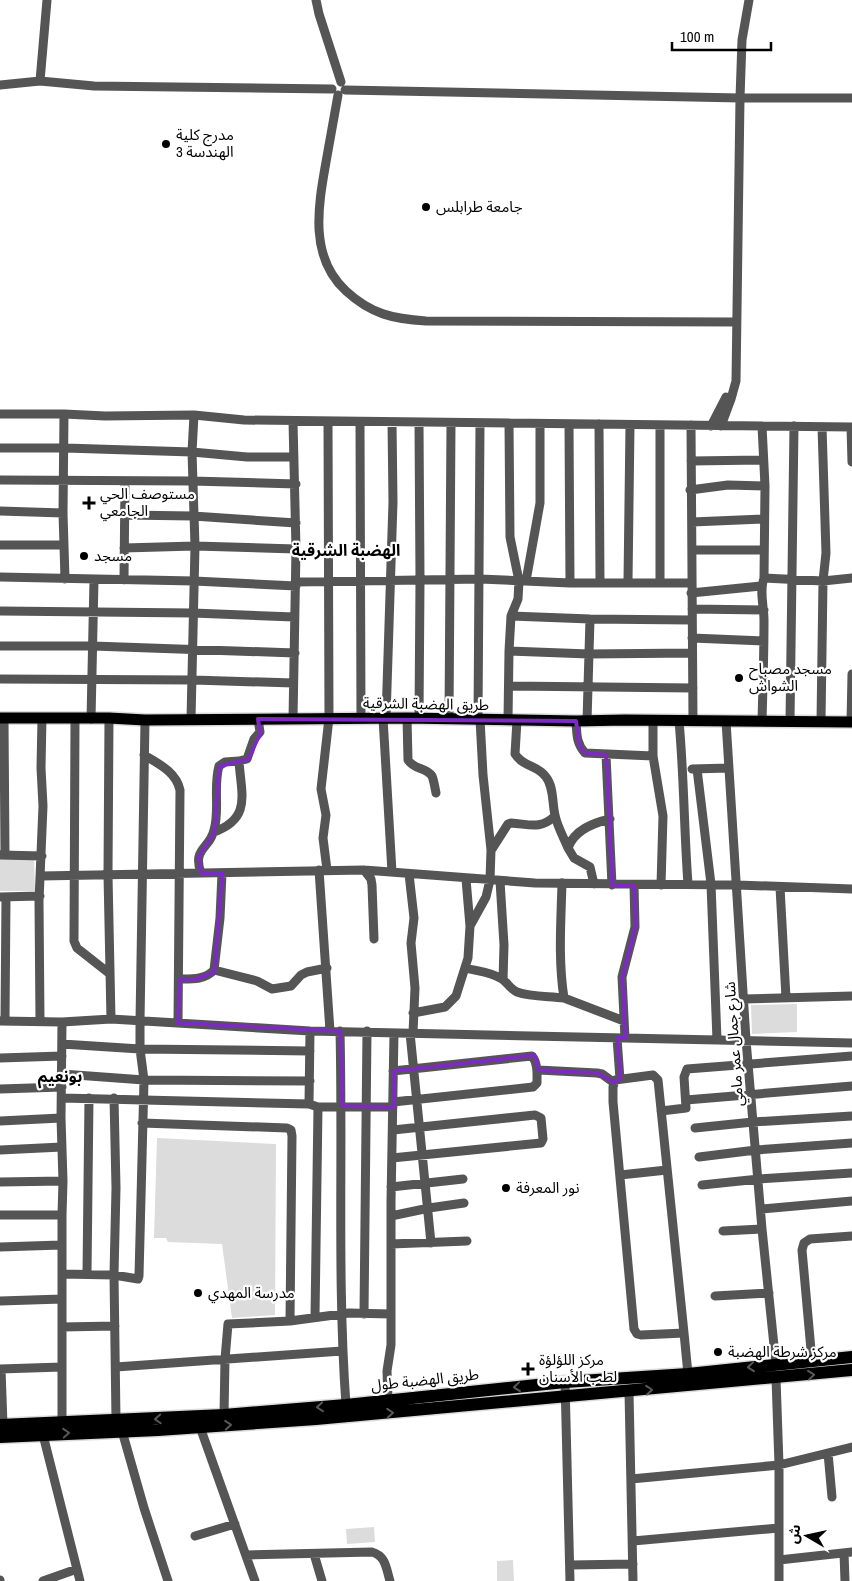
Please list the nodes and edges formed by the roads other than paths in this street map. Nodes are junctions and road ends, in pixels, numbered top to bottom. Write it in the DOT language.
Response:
graph roads {
  1 [pos="47,0"];
  2 [pos="316,0"];
  3 [pos="749,0"];
  4 [pos="40,81"];
  5 [pos="0,85"];
  6 [pos="339,89"];
  7 [pos="740,98"];
  8 [pos="852,98"];
  9 [pos="737,322"];
  10 [pos="0,414"];
  11 [pos="64,414"];
  12 [pos="194,415"];
  13 [pos="294,421"];
  14 [pos="328,421"];
  15 [pos="360,422"];
  16 [pos="392,422"];
  17 [pos="419,422"];
  18 [pos="451,423"];
  19 [pos="480,423"];
  20 [pos="509,423"];
  21 [pos="540,424"];
  22 [pos="569,424"];
  23 [pos="599,424"];
  24 [pos="630,425"];
  25 [pos="660,425"];
  26 [pos="691,425"];
  27 [pos="716,426"];
  28 [pos="762,426"];
  29 [pos="794,426"];
  30 [pos="822,427"];
  31 [pos="852,427"];
  32 [pos="0,448"];
  33 [pos="65,448"];
  34 [pos="192,452"];
  35 [pos="294,457"];
  36 [pos="762,460"];
  37 [pos="691,461"];
  38 [pos="852,462"];
  39 [pos="64,479"];
  40 [pos="0,480"];
  41 [pos="124,481"];
  42 [pos="192,481"];
  43 [pos="296,484"];
  44 [pos="764,486"];
  45 [pos="690,490"];
  46 [pos="0,511"];
  47 [pos="63,513"];
  48 [pos="124,515"];
  49 [pos="193,516"];
  50 [pos="763,519"];
  51 [pos="692,522"];
  52 [pos="296,523"];
  53 [pos="0,545"];
  54 [pos="64,545"];
  55 [pos="195,546"];
  56 [pos="124,548"];
  57 [pos="296,549"];
  58 [pos="692,550"];
  59 [pos="764,550"];
  60 [pos="0,577"];
  61 [pos="852,578"];
  62 [pos="65,579"];
  63 [pos="480,579"];
  64 [pos="793,579"];
  65 [pos="94,580"];
  66 [pos="124,580"];
  67 [pos="390,580"];
  68 [pos="420,580"];
  69 [pos="450,580"];
  70 [pos="328,581"];
  71 [pos="361,581"];
  72 [pos="523,581"];
  73 [pos="823,581"];
  74 [pos="194,582"];
  75 [pos="600,582"];
  76 [pos="628,582"];
  77 [pos="762,582"];
  78 [pos="570,583"];
  79 [pos="660,583"];
  80 [pos="691,583"];
  81 [pos="296,584"];
  82 [pos="691,593"];
  83 [pos="692,610"];
  84 [pos="764,610"];
  85 [pos="0,611"];
  86 [pos="95,612"];
  87 [pos="193,613"];
  88 [pos="511,616"];
  89 [pos="294,617"];
  90 [pos="590,619"];
  91 [pos="691,620"];
  92 [pos="692,638"];
  93 [pos="764,641"];
  94 [pos="0,646"];
  95 [pos="93,646"];
  96 [pos="192,649"];
  97 [pos="509,651"];
  98 [pos="692,652"];
  99 [pos="295,653"];
  100 [pos="589,654"];
  101 [pos="852,674"];
  102 [pos="0,679"];
  103 [pos="93,680"];
  104 [pos="193,680"];
  105 [pos="294,683"];
  106 [pos="509,686"];
  107 [pos="588,687"];
  108 [pos="693,688"];
  109 [pos="2,718"];
  110 [pos="42,718"];
  111 [pos="91,718"];
  112 [pos="109,718"];
  113 [pos="329,718"];
  114 [pos="361,718"];
  115 [pos="385,718"];
  116 [pos="413,718"];
  117 [pos="75,719"];
  118 [pos="191,719"];
  119 [pos="258,719"];
  120 [pos="294,719"];
  121 [pos="449,719"];
  122 [pos="479,719"];
  123 [pos="145,720"];
  124 [pos="513,720"];
  125 [pos="653,720"];
  126 [pos="581,721"];
  127 [pos="679,721"];
  128 [pos="692,721"];
  129 [pos="726,721"];
  130 [pos="762,721"];
  131 [pos="790,721"];
  132 [pos="821,721"];
  133 [pos="852,722"];
  134 [pos="144,755"];
  135 [pos="606,755"];
  136 [pos="653,756"];
  137 [pos="238,761"];
  138 [pos="729,768"];
  139 [pos="697,769"];
  140 [pos="683,770"];
  141 [pos="436,793"];
  142 [pos="555,816"];
  143 [pos="610,819"];
  144 [pos="214,832"];
  145 [pos="568,848"];
  146 [pos="492,850"];
  147 [pos="3,855"];
  148 [pos="42,856"];
  149 [pos="180,856"];
  150 [pos="198,857"];
  151 [pos="323,870"];
  152 [pos="364,870"];
  153 [pos="392,872"];
  154 [pos="180,873"];
  155 [pos="201,873"];
  156 [pos="222,873"];
  157 [pos="141,874"];
  158 [pos="409,874"];
  159 [pos="108,875"];
  160 [pos="41,876"];
  161 [pos="75,876"];
  162 [pos="466,879"];
  163 [pos="490,880"];
  164 [pos="500,881"];
  165 [pos="562,883"];
  166 [pos="594,884"];
  167 [pos="688,884"];
  168 [pos="711,884"];
  169 [pos="737,884"];
  170 [pos="612,885"];
  171 [pos="634,885"];
  172 [pos="661,885"];
  173 [pos="780,888"];
  174 [pos="852,890"];
  175 [pos="40,896"];
  176 [pos="3,897"];
  177 [pos="470,926"];
  178 [pos="374,939"];
  179 [pos="327,968"];
  180 [pos="465,968"];
  181 [pos="214,970"];
  182 [pos="110,974"];
  183 [pos="179,979"];
  184 [pos="503,980"];
  185 [pos="852,996"];
  186 [pos="564,998"];
  187 [pos="786,998"];
  188 [pos="744,999"];
  189 [pos="413,1013"];
  190 [pos="111,1020"];
  191 [pos="3,1021"];
  192 [pos="624,1021"];
  193 [pos="40,1022"];
  194 [pos="62,1022"];
  195 [pos="140,1022"];
  196 [pos="178,1024"];
  197 [pos="330,1030"];
  198 [pos="310,1031"];
  199 [pos="340,1031"];
  200 [pos="367,1032"];
  201 [pos="394,1033"];
  202 [pos="411,1033"];
  203 [pos="621,1038"];
  204 [pos="718,1040"];
  205 [pos="746,1040"];
  206 [pos="62,1044"];
  207 [pos="852,1044"];
  208 [pos="140,1049"];
  209 [pos="310,1051"];
  210 [pos="62,1056"];
  211 [pos="852,1056"];
  212 [pos="0,1058"];
  213 [pos="748,1065"];
  214 [pos="414,1070"];
  215 [pos="538,1070"];
  216 [pos="394,1071"];
  217 [pos="62,1074"];
  218 [pos="144,1080"];
  219 [pos="310,1081"];
  220 [pos="616,1081"];
  221 [pos="852,1086"];
  222 [pos="62,1087"];
  223 [pos="0,1089"];
  224 [pos="751,1094"];
  225 [pos="62,1098"];
  226 [pos="90,1098"];
  227 [pos="114,1098"];
  228 [pos="417,1100"];
  229 [pos="686,1100"];
  230 [pos="142,1101"];
  231 [pos="393,1104"];
  232 [pos="313,1106"];
  233 [pos="342,1106"];
  234 [pos="366,1107"];
  235 [pos="661,1111"];
  236 [pos="852,1116"];
  237 [pos="61,1118"];
  238 [pos="0,1121"];
  239 [pos="753,1122"];
  240 [pos="142,1123"];
  241 [pos="420,1127"];
  242 [pos="695,1128"];
  243 [pos="393,1130"];
  244 [pos="852,1143"];
  245 [pos="62,1146"];
  246 [pos="0,1150"];
  247 [pos="756,1150"];
  248 [pos="423,1154"];
  249 [pos="699,1157"];
  250 [pos="392,1158"];
  251 [pos="667,1170"];
  252 [pos="852,1172"];
  253 [pos="620,1174"];
  254 [pos="463,1179"];
  255 [pos="759,1179"];
  256 [pos="64,1181"];
  257 [pos="0,1182"];
  258 [pos="426,1183"];
  259 [pos="702,1186"];
  260 [pos="391,1187"];
  261 [pos="852,1201"];
  262 [pos="464,1203"];
  263 [pos="429,1208"];
  264 [pos="761,1209"];
  265 [pos="0,1215"];
  266 [pos="62,1215"];
  267 [pos="391,1216"];
  268 [pos="762,1229"];
  269 [pos="722,1231"];
  270 [pos="852,1236"];
  271 [pos="467,1241"];
  272 [pos="431,1242"];
  273 [pos="391,1244"];
  274 [pos="61,1246"];
  275 [pos="0,1247"];
  276 [pos="62,1274"];
  277 [pos="87,1274"];
  278 [pos="114,1276"];
  279 [pos="769,1294"];
  280 [pos="715,1296"];
  281 [pos="62,1299"];
  282 [pos="0,1301"];
  283 [pos="364,1314"];
  284 [pos="391,1314"];
  285 [pos="340,1315"];
  286 [pos="315,1317"];
  287 [pos="290,1321"];
  288 [pos="115,1326"];
  289 [pos="62,1328"];
  290 [pos="684,1333"];
  291 [pos="342,1351"];
  292 [pos="852,1357"];
  293 [pos="225,1359"];
  294 [pos="812,1361"];
  295 [pos="776,1365"];
  296 [pos="62,1367"];
  297 [pos="116,1367"];
  298 [pos="0,1369"];
  299 [pos="852,1370"];
  300 [pos="688,1374"];
  301 [pos="776,1378"];
  302 [pos="565,1382"];
  303 [pos="629,1392"];
  304 [pos="566,1397"];
  305 [pos="388,1400"];
  306 [pos="346,1404"];
  307 [pos="224,1415"];
  308 [pos="62,1422"];
  309 [pos="119,1425"];
  310 [pos="200,1427"];
  311 [pos="1,1429"];
  312 [pos="42,1429"];
  313 [pos="852,1447"];
  314 [pos="828,1453"];
  315 [pos="779,1465"];
  316 [pos="631,1480"];
  317 [pos="832,1497"];
  318 [pos="235,1524"];
  319 [pos="779,1528"];
  320 [pos="195,1536"];
  321 [pos="633,1541"];
  322 [pos="848,1553"];
  323 [pos="314,1554"];
  324 [pos="246,1555"];
  325 [pos="779,1560"];
  326 [pos="633,1564"];
  327 [pos="570,1565"];
  328 [pos="77,1570"];
  329 [pos="42,1581"];
  330 [pos="80,1581"];
  331 [pos="168,1581"];
  332 [pos="255,1581"];
  333 [pos="322,1581"];
  334 [pos="390,1581"];
  335 [pos="570,1581"];
  336 [pos="633,1581"];
  337 [pos="779,1581"];
  338 [pos="845,1581"];
  1 -- 4 [label="street"];
  2 -- 6 [label="street"];
  3 -- 7 [label="street"];
  4 -- 5 [label="street"];
  4 -- 6 [label="street"];
  6 -- 7 [label="street"];
  6 -- 9 [label="street"];
  7 -- 8 [label="street"];
  7 -- 9 [label="street"];
  9 -- 27 [label="street"];
  10 -- 11 [label="street"];
  11 -- 12 [label="street"];
  11 -- 33 [label="street"];
  12 -- 13 [label="street"];
  12 -- 34 [label="street"];
  13 -- 14 [label="street"];
  13 -- 35 [label="street"];
  14 -- 15 [label="street"];
  14 -- 70 [label="street"];
  15 -- 16 [label="street"];
  15 -- 71 [label="street"];
  16 -- 17 [label="street"];
  16 -- 67 [label="street"];
  17 -- 18 [label="street"];
  17 -- 68 [label="street"];
  18 -- 19 [label="street"];
  18 -- 69 [label="street"];
  19 -- 20 [label="street"];
  19 -- 63 [label="street"];
  20 -- 21 [label="street"];
  20 -- 72 [label="street"];
  21 -- 22 [label="street"];
  21 -- 72 [label="street"];
  22 -- 23 [label="street"];
  22 -- 78 [label="street"];
  23 -- 24 [label="street"];
  23 -- 75 [label="street"];
  24 -- 25 [label="street"];
  24 -- 76 [label="street"];
  25 -- 26 [label="street"];
  25 -- 79 [label="street"];
  26 -- 27 [label="street"];
  26 -- 37 [label="street"];
  27 -- 28 [label="street"];
  28 -- 29 [label="street"];
  28 -- 36 [label="street"];
  29 -- 30 [label="street"];
  29 -- 64 [label="street"];
  30 -- 31 [label="street"];
  30 -- 73 [label="street"];
  31 -- 38 [label="street"];
  32 -- 33 [label="street"];
  33 -- 34 [label="street"];
  33 -- 39 [label="street"];
  34 -- 35 [label="street"];
  34 -- 42 [label="street"];
  35 -- 43 [label="street"];
  36 -- 37 [label="street"];
  36 -- 44 [label="street"];
  37 -- 45 [label="street"];
  39 -- 40 [label="street"];
  39 -- 41 [label="street"];
  39 -- 47 [label="street"];
  41 -- 42 [label="street"];
  41 -- 48 [label="street"];
  42 -- 43 [label="street"];
  42 -- 49 [label="street"];
  43 -- 52 [label="street"];
  44 -- 45 [label="street"];
  44 -- 50 [label="street"];
  45 -- 51 [label="street"];
  46 -- 47 [label="street"];
  47 -- 54 [label="street"];
  48 -- 49 [label="street"];
  48 -- 56 [label="street"];
  49 -- 52 [label="street"];
  49 -- 55 [label="street"];
  50 -- 51 [label="street"];
  50 -- 59 [label="street"];
  51 -- 58 [label="street"];
  52 -- 57 [label="street"];
  53 -- 54 [label="street"];
  54 -- 62 [label="street"];
  55 -- 56 [label="street"];
  55 -- 57 [label="street"];
  55 -- 74 [label="street"];
  56 -- 66 [label="street"];
  57 -- 81 [label="street"];
  58 -- 59 [label="street"];
  58 -- 80 [label="street"];
  59 -- 77 [label="street"];
  60 -- 62 [label="street"];
  61 -- 73 [label="street"];
  62 -- 65 [label="street"];
  63 -- 69 [label="street"];
  63 -- 72 [label="street"];
  63 -- 122 [label="street"];
  64 -- 73 [label="street"];
  64 -- 77 [label="street"];
  64 -- 131 [label="street"];
  65 -- 66 [label="street"];
  65 -- 86 [label="street"];
  66 -- 74 [label="street"];
  67 -- 68 [label="street"];
  67 -- 71 [label="street"];
  67 -- 115 [label="street"];
  68 -- 69 [label="street"];
  68 -- 116 [label="street"];
  69 -- 121 [label="street"];
  70 -- 71 [label="street"];
  70 -- 81 [label="street"];
  70 -- 113 [label="street"];
  71 -- 114 [label="street"];
  72 -- 78 [label="street"];
  72 -- 88 [label="street"];
  73 -- 132 [label="street"];
  74 -- 81 [label="street"];
  74 -- 87 [label="street"];
  75 -- 76 [label="street"];
  75 -- 78 [label="street"];
  76 -- 79 [label="street"];
  77 -- 82 [label="street"];
  77 -- 84 [label="street"];
  79 -- 80 [label="street"];
  80 -- 82 [label="street"];
  81 -- 89 [label="street"];
  82 -- 83 [label="street"];
  83 -- 84 [label="street"];
  83 -- 91 [label="street"];
  84 -- 93 [label="street"];
  85 -- 86 [label="street"];
  86 -- 87 [label="street"];
  86 -- 95 [label="street"];
  87 -- 89 [label="street"];
  87 -- 96 [label="street"];
  88 -- 90 [label="street"];
  88 -- 97 [label="street"];
  89 -- 99 [label="street"];
  90 -- 91 [label="street"];
  90 -- 100 [label="street"];
  91 -- 92 [label="street"];
  92 -- 93 [label="street"];
  92 -- 98 [label="street"];
  93 -- 130 [label="street"];
  94 -- 95 [label="street"];
  95 -- 96 [label="street"];
  95 -- 103 [label="street"];
  96 -- 99 [label="street"];
  96 -- 104 [label="street"];
  97 -- 100 [label="street"];
  97 -- 106 [label="street"];
  98 -- 100 [label="street"];
  98 -- 108 [label="street"];
  99 -- 105 [label="street"];
  100 -- 107 [label="street"];
  101 -- 133 [label="street"];
  102 -- 103 [label="street"];
  103 -- 104 [label="street"];
  103 -- 111 [label="street"];
  104 -- 105 [label="street"];
  104 -- 118 [label="street"];
  105 -- 120 [label="street"];
  106 -- 107 [label="street"];
  106 -- 124 [label="street"];
  107 -- 108 [label="street"];
  107 -- 126 [label="street"];
  108 -- 128 [label="street"];
  109 -- 110 [label="main road, طريق الهضبة الشرقية"];
  109 -- 147 [label="street"];
  110 -- 117 [label="main road, طريق الهضبة الشرقية"];
  110 -- 148 [label="street"];
  111 -- 112 [label="main road, طريق الهضبة الشرقية"];
  111 -- 117 [label="main road, طريق الهضبة الشرقية"];
  112 -- 123 [label="main road, طريق الهضبة الشرقية"];
  112 -- 159 [label="street"];
  113 -- 114 [label="main road, طريق الهضبة الشرقية"];
  113 -- 120 [label="main road, طريق الهضبة الشرقية"];
  113 -- 151 [label="street"];
  114 -- 115 [label="main road, طريق الهضبة الشرقية"];
  115 -- 116 [label="main road, طريق الهضبة الشرقية"];
  115 -- 153 [label="street"];
  116 -- 121 [label="main road, طريق الهضبة الشرقية"];
  116 -- 141 [label="street"];
  117 -- 161 [label="street"];
  118 -- 119 [label="main road, طريق الهضبة الشرقية"];
  118 -- 123 [label="main road, طريق الهضبة الشرقية"];
  119 -- 120 [label="main road, طريق الهضبة الشرقية"];
  119 -- 137 [label="street"];
  121 -- 122 [label="main road, طريق الهضبة الشرقية"];
  122 -- 124 [label="main road, طريق الهضبة الشرقية"];
  122 -- 146 [label="street"];
  123 -- 134 [label="street"];
  124 -- 126 [label="main road, طريق الهضبة الشرقية"];
  124 -- 142 [label="street"];
  125 -- 126 [label="main road, طريق الهضبة الشرقية"];
  125 -- 127 [label="main road, طريق الهضبة الشرقية"];
  125 -- 136 [label="street"];
  126 -- 135 [label="street"];
  127 -- 128 [label="main road, طريق الهضبة الشرقية"];
  127 -- 140 [label="street"];
  128 -- 129 [label="main road, طريق الهضبة الشرقية"];
  129 -- 130 [label="main road, طريق الهضبة الشرقية"];
  129 -- 138 [label="street, شارع جمال عمر مامي"];
  130 -- 131 [label="main road, طريق الهضبة الشرقية"];
  131 -- 132 [label="main road, طريق الهضبة الشرقية"];
  132 -- 133 [label="main road, طريق الهضبة الشرقية"];
  134 -- 149 [label="street"];
  134 -- 157 [label="street"];
  135 -- 136 [label="street"];
  135 -- 143 [label="street"];
  136 -- 172 [label="street"];
  137 -- 144 [label="street"];
  137 -- 144 [label="street"];
  138 -- 139 [label="street"];
  138 -- 169 [label="street, شارع جمال عمر مامي"];
  139 -- 140 [label="street"];
  139 -- 168 [label="street"];
  140 -- 167 [label="street"];
  142 -- 145 [label="street"];
  142 -- 146 [label="street"];
  143 -- 145 [label="street"];
  143 -- 170 [label="street"];
  144 -- 150 [label="street"];
  145 -- 166 [label="street"];
  146 -- 163 [label="street"];
  147 -- 148 [label="street"];
  148 -- 160 [label="street"];
  149 -- 150 [label="street"];
  149 -- 154 [label="street"];
  150 -- 155 [label="street"];
  151 -- 152 [label="street"];
  151 -- 156 [label="street"];
  151 -- 179 [label="street"];
  152 -- 153 [label="street"];
  152 -- 178 [label="street"];
  153 -- 158 [label="street"];
  154 -- 155 [label="street"];
  154 -- 157 [label="street"];
  154 -- 183 [label="street"];
  155 -- 156 [label="street"];
  156 -- 181 [label="street"];
  157 -- 159 [label="street"];
  157 -- 195 [label="street"];
  158 -- 162 [label="street"];
  158 -- 189 [label="street"];
  159 -- 161 [label="street"];
  159 -- 182 [label="street"];
  160 -- 161 [label="street"];
  160 -- 175 [label="street"];
  161 -- 182 [label="street"];
  162 -- 163 [label="street"];
  162 -- 177 [label="street"];
  163 -- 164 [label="street"];
  163 -- 177 [label="street"];
  164 -- 165 [label="street"];
  164 -- 184 [label="street"];
  165 -- 166 [label="street"];
  165 -- 186 [label="street"];
  166 -- 170 [label="street"];
  167 -- 168 [label="street"];
  167 -- 172 [label="street"];
  168 -- 169 [label="street"];
  168 -- 204 [label="street"];
  169 -- 173 [label="street"];
  169 -- 188 [label="street, شارع جمال عمر مامي"];
  170 -- 171 [label="street"];
  171 -- 172 [label="street"];
  171 -- 192 [label="street"];
  173 -- 174 [label="street"];
  173 -- 187 [label="street"];
  175 -- 176 [label="street"];
  175 -- 193 [label="street"];
  176 -- 191 [label="street"];
  177 -- 180 [label="street"];
  179 -- 181 [label="street"];
  179 -- 197 [label="street"];
  180 -- 184 [label="street"];
  180 -- 189 [label="street"];
  181 -- 183 [label="street"];
  182 -- 190 [label="street"];
  183 -- 196 [label="street"];
  184 -- 186 [label="street"];
  185 -- 187 [label="street"];
  186 -- 192 [label="street"];
  187 -- 188 [label="street"];
  188 -- 205 [label="street, شارع جمال عمر مامي"];
  189 -- 202 [label="street"];
  190 -- 194 [label="street"];
  190 -- 195 [label="street"];
  191 -- 193 [label="street"];
  192 -- 203 [label="street"];
  193 -- 194 [label="street"];
  194 -- 206 [label="street"];
  195 -- 196 [label="street"];
  195 -- 208 [label="street"];
  196 -- 198 [label="street"];
  197 -- 198 [label="street"];
  197 -- 199 [label="street"];
  198 -- 209 [label="street"];
  199 -- 200 [label="street"];
  199 -- 233 [label="street"];
  200 -- 201 [label="street"];
  200 -- 234 [label="street"];
  201 -- 202 [label="street"];
  201 -- 216 [label="street"];
  202 -- 203 [label="street"];
  202 -- 214 [label="street"];
  203 -- 204 [label="street"];
  203 -- 220 [label="street"];
  204 -- 205 [label="street"];
  205 -- 207 [label="street"];
  205 -- 213 [label="street, شارع جمال عمر مامي"];
  206 -- 208 [label="street"];
  206 -- 210 [label="street"];
  208 -- 209 [label="street"];
  208 -- 218 [label="street"];
  209 -- 219 [label="street"];
  210 -- 212 [label="street"];
  210 -- 217 [label="street"];
  211 -- 213 [label="street"];
  213 -- 224 [label="street, شارع جمال عمر مامي"];
  213 -- 229 [label="street"];
  214 -- 215 [label="street"];
  214 -- 216 [label="street"];
  214 -- 228 [label="street"];
  215 -- 220 [label="street"];
  215 -- 228 [label="street"];
  216 -- 231 [label="street"];
  217 -- 218 [label="street"];
  217 -- 222 [label="street"];
  218 -- 219 [label="street"];
  218 -- 230 [label="street"];
  219 -- 232 [label="street"];
  220 -- 235 [label="street"];
  220 -- 253 [label="street"];
  221 -- 224 [label="street"];
  222 -- 223 [label="street"];
  222 -- 225 [label="street"];
  224 -- 229 [label="street"];
  224 -- 239 [label="street, شارع جمال عمر مامي"];
  225 -- 226 [label="street"];
  225 -- 237 [label="street"];
  226 -- 227 [label="street"];
  226 -- 277 [label="street"];
  227 -- 230 [label="street"];
  227 -- 278 [label="street"];
  228 -- 231 [label="street"];
  228 -- 241 [label="street"];
  229 -- 235 [label="street"];
  230 -- 232 [label="street"];
  230 -- 240 [label="street"];
  231 -- 234 [label="street"];
  231 -- 243 [label="street"];
  232 -- 233 [label="street"];
  232 -- 286 [label="street"];
  233 -- 234 [label="street"];
  233 -- 285 [label="street"];
  234 -- 283 [label="street"];
  235 -- 251 [label="street"];
  236 -- 239 [label="street"];
  237 -- 238 [label="street"];
  237 -- 245 [label="street"];
  239 -- 242 [label="street"];
  239 -- 247 [label="street, شارع جمال عمر مامي"];
  240 -- 278 [label="street"];
  240 -- 287 [label="street"];
  241 -- 243 [label="street"];
  241 -- 248 [label="street"];
  241 -- 248 [label="street"];
  243 -- 250 [label="street"];
  244 -- 247 [label="street"];
  245 -- 246 [label="street"];
  245 -- 256 [label="street"];
  247 -- 249 [label="street"];
  247 -- 255 [label="street, شارع جمال عمر مامي"];
  248 -- 250 [label="street"];
  248 -- 258 [label="street"];
  250 -- 260 [label="street"];
  251 -- 253 [label="street"];
  251 -- 290 [label="street"];
  252 -- 255 [label="street"];
  253 -- 290 [label="street"];
  254 -- 258 [label="street"];
  255 -- 259 [label="street"];
  255 -- 264 [label="street, شارع جمال عمر مامي"];
  256 -- 257 [label="street"];
  256 -- 266 [label="street"];
  258 -- 260 [label="street"];
  258 -- 263 [label="street"];
  260 -- 267 [label="street"];
  261 -- 264 [label="street"];
  262 -- 263 [label="street"];
  263 -- 267 [label="street"];
  263 -- 272 [label="street"];
  264 -- 268 [label="street, شارع جمال عمر مامي"];
  265 -- 266 [label="street"];
  266 -- 274 [label="street"];
  267 -- 273 [label="street"];
  268 -- 269 [label="street"];
  268 -- 279 [label="street, شارع جمال عمر مامي"];
  270 -- 294 [label="street"];
  271 -- 272 [label="street"];
  272 -- 273 [label="street"];
  273 -- 284 [label="street"];
  274 -- 275 [label="street"];
  274 -- 276 [label="street"];
  276 -- 277 [label="street"];
  276 -- 281 [label="street"];
  277 -- 278 [label="street"];
  278 -- 288 [label="street"];
  279 -- 280 [label="street"];
  279 -- 295 [label="street, شارع جمال عمر مامي"];
  281 -- 282 [label="street"];
  281 -- 289 [label="street"];
  283 -- 284 [label="street"];
  283 -- 285 [label="street"];
  284 -- 305 [label="street"];
  285 -- 286 [label="street"];
  285 -- 291 [label="street"];
  286 -- 287 [label="street"];
  287 -- 293 [label="street"];
  288 -- 289 [label="street"];
  288 -- 297 [label="street"];
  289 -- 296 [label="street"];
  290 -- 300 [label="street"];
  291 -- 293 [label="street"];
  291 -- 306 [label="street"];
  292 -- 294 [label="highway, طريق الهضبة طول"];
  293 -- 297 [label="street"];
  293 -- 307 [label="street"];
  294 -- 295 [label="highway, طريق الهضبة طول"];
  295 -- 300 [label="highway, طريق الهضبة طول, one-way"];
  296 -- 298 [label="street"];
  296 -- 308 [label="street"];
  297 -- 309 [label="street"];
  298 -- 311 [label="street"];
  301 -- 299 [label="highway, طريق الهضبة طول, one-way"];
  300 -- 302 [label="highway, طريق الهضبة طول"];
  303 -- 301 [label="highway, طريق الهضبة طول, one-way"];
  301 -- 315 [label="street"];
  302 -- 304 [label="street"];
  302 -- 305 [label="highway, طريق الهضبة طول, one-way"];
  303 -- 304 [label="highway, طريق الهضبة طول"];
  303 -- 316 [label="street"];
  310 -- 304 [label="highway, طريق الهضبة طول, one-way"];
  304 -- 327 [label="street"];
  305 -- 306 [label="highway, طريق الهضبة طول"];
  306 -- 307 [label="highway, طريق الهضبة طول, one-way"];
  307 -- 309 [label="highway, طريق الهضبة طول, one-way"];
  308 -- 309 [label="highway, طريق الهضبة طول"];
  308 -- 312 [label="highway, طريق الهضبة طول"];
  309 -- 310 [label="highway, طريق الهضبة طول"];
  312 -- 309 [label="highway, طريق الهضبة طول, one-way"];
  309 -- 331 [label="street"];
  310 -- 318 [label="street"];
  311 -- 312 [label="highway, طريق الهضبة طول"];
  312 -- 328 [label="street"];
  313 -- 314 [label="street"];
  314 -- 315 [label="street"];
  314 -- 317 [label="street"];
  315 -- 316 [label="street"];
  315 -- 319 [label="street"];
  316 -- 321 [label="street"];
  318 -- 320 [label="street"];
  318 -- 324 [label="street"];
  319 -- 321 [label="street"];
  319 -- 325 [label="street"];
  321 -- 326 [label="street"];
  322 -- 325 [label="street"];
  322 -- 338 [label="street"];
  323 -- 324 [label="street"];
  323 -- 333 [label="street"];
  323 -- 334 [label="street"];
  324 -- 332 [label="street"];
  325 -- 337 [label="street"];
  326 -- 327 [label="street"];
  326 -- 336 [label="street"];
  327 -- 335 [label="street"];
  328 -- 329 [label="street"];
  328 -- 330 [label="street"];
}
